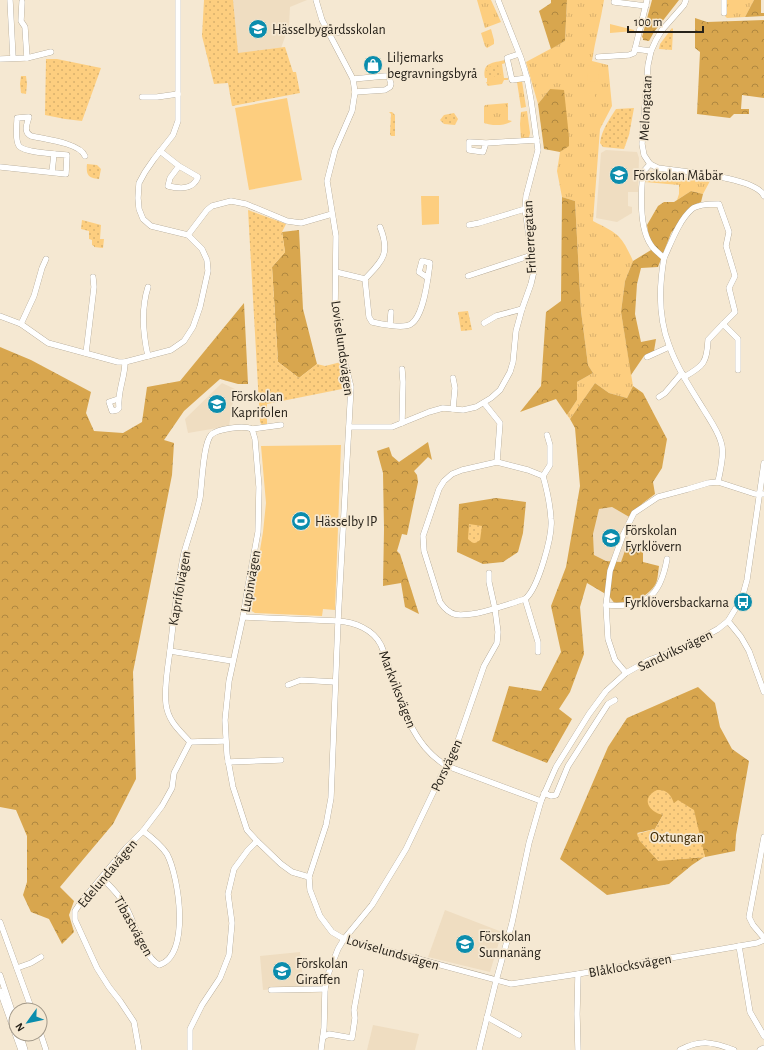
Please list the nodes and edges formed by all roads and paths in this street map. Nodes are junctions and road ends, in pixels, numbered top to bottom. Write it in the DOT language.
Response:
graph roads {
  1 [pos="10,0"];
  2 [pos="178,0"];
  3 [pos="316,0"];
  4 [pos="498,0"];
  5 [pos="686,0"];
  6 [pos="724,0"];
  7 [pos="22,2"];
  8 [pos="614,2"];
  9 [pos="647,3"];
  10 [pos="724,14"];
  11 [pos="21,21"];
  12 [pos="11,25"];
  13 [pos="382,29"];
  14 [pos="330,33"];
  15 [pos="635,49"];
  16 [pos="651,51"];
  17 [pos="52,52"];
  18 [pos="519,54"];
  19 [pos="598,57"];
  20 [pos="13,58"];
  21 [pos="27,58"];
  22 [pos="0,59"];
  23 [pos="351,76"];
  24 [pos="526,78"];
  25 [pos="355,92"];
  26 [pos="178,94"];
  27 [pos="142,97"];
  28 [pos="537,140"];
  29 [pos="486,143"];
  30 [pos="160,151"];
  31 [pos="54,154"];
  32 [pos="85,156"];
  33 [pos="650,164"];
  34 [pos="179,166"];
  35 [pos="0,167"];
  36 [pos="52,172"];
  37 [pos="764,196"];
  38 [pos="525,209"];
  39 [pos="332,214"];
  40 [pos="469,225"];
  41 [pos="380,227"];
  42 [pos="188,235"];
  43 [pos="532,255"];
  44 [pos="664,258"];
  45 [pos="46,259"];
  46 [pos="336,272"];
  47 [pos="468,276"];
  48 [pos="93,277"];
  49 [pos="428,278"];
  50 [pos="365,279"];
  51 [pos="148,288"];
  52 [pos="522,309"];
  53 [pos="391,312"];
  54 [pos="0,316"];
  55 [pos="484,323"];
  56 [pos="21,324"];
  57 [pos="723,324"];
  58 [pos="390,325"];
  59 [pos="669,346"];
  60 [pos="86,353"];
  61 [pos="148,356"];
  62 [pos="646,357"];
  63 [pos="125,362"];
  64 [pos="402,369"];
  65 [pos="738,370"];
  66 [pos="683,375"];
  67 [pos="453,378"];
  68 [pos="659,397"];
  69 [pos="118,399"];
  70 [pos="484,403"];
  71 [pos="453,409"];
  72 [pos="402,423"];
  73 [pos="281,425"];
  74 [pos="349,427"];
  75 [pos="252,429"];
  76 [pos="547,435"];
  77 [pos="497,462"];
  78 [pos="764,463"];
  79 [pos="544,476"];
  80 [pos="718,482"];
  81 [pos="762,494"];
  82 [pos="667,559"];
  83 [pos="489,573"];
  84 [pos="525,599"];
  85 [pos="606,605"];
  86 [pos="495,609"];
  87 [pos="243,617"];
  88 [pos="338,621"];
  89 [pos="728,621"];
  90 [pos="170,651"];
  91 [pos="538,652"];
  92 [pos="232,661"];
  93 [pos="626,673"];
  94 [pos="335,682"];
  95 [pos="288,685"];
  96 [pos="764,692"];
  97 [pos="614,700"];
  98 [pos="225,741"];
  99 [pos="190,742"];
  100 [pos="281,760"];
  101 [pos="228,762"];
  102 [pos="447,766"];
  103 [pos="544,793"];
  104 [pos="541,801"];
  105 [pos="142,830"];
  106 [pos="764,837"];
  107 [pos="256,841"];
  108 [pos="309,877"];
  109 [pos="102,878"];
  110 [pos="0,922"];
  111 [pos="344,939"];
  112 [pos="764,939"];
  113 [pos="739,946"];
  114 [pos="40,957"];
  115 [pos="17,968"];
  116 [pos="361,972"];
  117 [pos="578,974"];
  118 [pos="0,975"];
  119 [pos="496,981"];
  120 [pos="325,989"];
  121 [pos="271,990"];
  122 [pos="0,991"];
  123 [pos="9,1002"];
  124 [pos="29,1002"];
  125 [pos="487,1017"];
  126 [pos="518,1035"];
  127 [pos="764,1036"];
  128 [pos="323,1037"];
  129 [pos="764,1048"];
  130 [pos="21,1050"];
  131 [pos="139,1050"];
  132 [pos="190,1050"];
  133 [pos="321,1050"];
  134 [pos="480,1050"];
  135 [pos="578,1050"];
  136 [pos="680,1050"];
  137 [pos="734,1050"];
  138 [pos="760,1050"];
  1 -- 12 [label="street"];
  2 -- 26 [label="street"];
  3 -- 14 [label="street, Loviselundsvägen"];
  4 -- 18 [label="street, Friherregatan"];
  5 -- 16 [label="street, Melongatan"];
  6 -- 10 [label="street"];
  7 -- 11 [label="street"];
  8 -- 9 [label="street"];
  9 -- 15 [label="street"];
  11 -- 12 [label="street"];
  11 -- 21 [label="street"];
  12 -- 20 [label="street"];
  13 -- 14 [label="street"];
  14 -- 23 [label="street, Loviselundsvägen"];
  15 -- 16 [label="street"];
  15 -- 19 [label="street"];
  16 -- 33 [label="street, Melongatan"];
  17 -- 21 [label="street"];
  18 -- 24 [label="street, Friherregatan"];
  18 -- 24 [label="street"];
  20 -- 21 [label="street"];
  20 -- 22 [label="street"];
  23 -- 25 [label="street, Loviselundsvägen"];
  23 -- 25 [label="street"];
  24 -- 28 [label="street, Friherregatan"];
  25 -- 39 [label="street, Loviselundsvägen"];
  26 -- 27 [label="street"];
  26 -- 30 [label="street"];
  28 -- 29 [label="street"];
  28 -- 38 [label="street, Friherregatan"];
  30 -- 34 [label="street"];
  30 -- 42 [label="street"];
  31 -- 32 [label="street"];
  31 -- 36 [label="street"];
  31 -- 36 [label="street"];
  33 -- 37 [label="street"];
  33 -- 44 [label="street"];
  34 -- 34 [label="street"];
  35 -- 36 [label="street"];
  38 -- 40 [label="street"];
  38 -- 43 [label="street, Friherregatan"];
  39 -- 42 [label="street"];
  39 -- 46 [label="street, Loviselundsvägen"];
  41 -- 50 [label="street"];
  42 -- 61 [label="street"];
  43 -- 47 [label="street"];
  43 -- 52 [label="street, Friherregatan"];
  44 -- 57 [label="street"];
  44 -- 59 [label="street"];
  45 -- 56 [label="street"];
  46 -- 50 [label="street"];
  46 -- 74 [label="street, Loviselundsvägen"];
  48 -- 60 [label="street"];
  49 -- 58 [label="street"];
  50 -- 58 [label="street"];
  51 -- 61 [label="street"];
  52 -- 55 [label="street"];
  52 -- 70 [label="street, Friherregatan"];
  53 -- 58 [label="street"];
  54 -- 56 [label="street"];
  56 -- 60 [label="street"];
  57 -- 65 [label="street"];
  57 -- 66 [label="street"];
  59 -- 62 [label="street"];
  59 -- 66 [label="street"];
  60 -- 63 [label="street"];
  61 -- 63 [label="street"];
  63 -- 69 [label="street"];
  64 -- 72 [label="street"];
  66 -- 68 [label="street"];
  66 -- 80 [label="street"];
  67 -- 71 [label="street"];
  70 -- 71 [label="street, Friherregatan"];
  70 -- 77 [label="street"];
  71 -- 72 [label="street, Friherregatan"];
  72 -- 74 [label="street, Friherregatan"];
  73 -- 75 [label="street"];
  74 -- 88 [label="street, Loviselundsvägen"];
  75 -- 87 [label="street, Lupinvägen"];
  75 -- 90 [label="street, Kaprifolvägen"];
  76 -- 79 [label="street"];
  77 -- 79 [label="street"];
  77 -- 86 [label="street"];
  78 -- 81 [label="street, Sandviksvägen"];
  79 -- 84 [label="street"];
  80 -- 81 [label="street"];
  80 -- 85 [label="street"];
  81 -- 89 [label="street, Sandviksvägen"];
  82 -- 85 [label="street"];
  83 -- 86 [label="street, Porsvägen"];
  84 -- 86 [label="street"];
  84 -- 91 [label="street"];
  85 -- 93 [label="street"];
  86 -- 102 [label="street, Porsvägen"];
  87 -- 88 [label="street, Markviksvägen"];
  87 -- 92 [label="street, Lupinvägen"];
  88 -- 94 [label="street, Loviselundsvägen"];
  88 -- 102 [label="street, Markviksvägen"];
  89 -- 93 [label="street, Sandviksvägen"];
  89 -- 96 [label="street"];
  90 -- 92 [label="street"];
  90 -- 99 [label="street, Kaprifolvägen"];
  92 -- 98 [label="street, Lupinvägen"];
  93 -- 103 [label="street, Sandviksvägen"];
  94 -- 95 [label="street"];
  94 -- 108 [label="street, Loviselundsvägen"];
  97 -- 103 [label="street"];
  98 -- 99 [label="street"];
  98 -- 101 [label="street, Lupinvägen"];
  99 -- 105 [label="street, Edelundavägen"];
  100 -- 101 [label="street"];
  101 -- 107 [label="street, Lupinvägen"];
  102 -- 104 [label="street, Markviksvägen"];
  102 -- 111 [label="street, Porsvägen"];
  103 -- 104 [label="street, Sandviksvägen"];
  104 -- 119 [label="street, Sandviksvägen"];
  105 -- 109 [label="street, Edelundavägen"];
  105 -- 109 [label="street, Tibastvägen"];
  106 -- 112 [label="street"];
  107 -- 108 [label="street, Lupinvägen"];
  107 -- 132 [label="street"];
  108 -- 111 [label="street, Loviselundsvägen"];
  109 -- 131 [label="street, Edelundavägen"];
  110 -- 115 [label="street"];
  111 -- 119 [label="street, Loviselundsvägen"];
  111 -- 120 [label="street, Porsvägen"];
  112 -- 113 [label="street, Blåklocksvägen"];
  113 -- 117 [label="street, Blåklocksvägen"];
  113 -- 127 [label="street"];
  114 -- 115 [label="street"];
  115 -- 124 [label="street"];
  116 -- 128 [label="street"];
  117 -- 119 [label="street, Blåklocksvägen"];
  117 -- 135 [label="street"];
  118 -- 123 [label="street"];
  119 -- 125 [label="street, Sandviksvägen"];
  120 -- 121 [label="street"];
  120 -- 128 [label="street, Porsvägen"];
  122 -- 130 [label="street"];
  125 -- 126 [label="street"];
  125 -- 134 [label="street, Sandviksvägen"];
  128 -- 133 [label="street, Porsvägen"];
  129 -- 138 [label="street"];
  136 -- 137 [label="street"];
}
